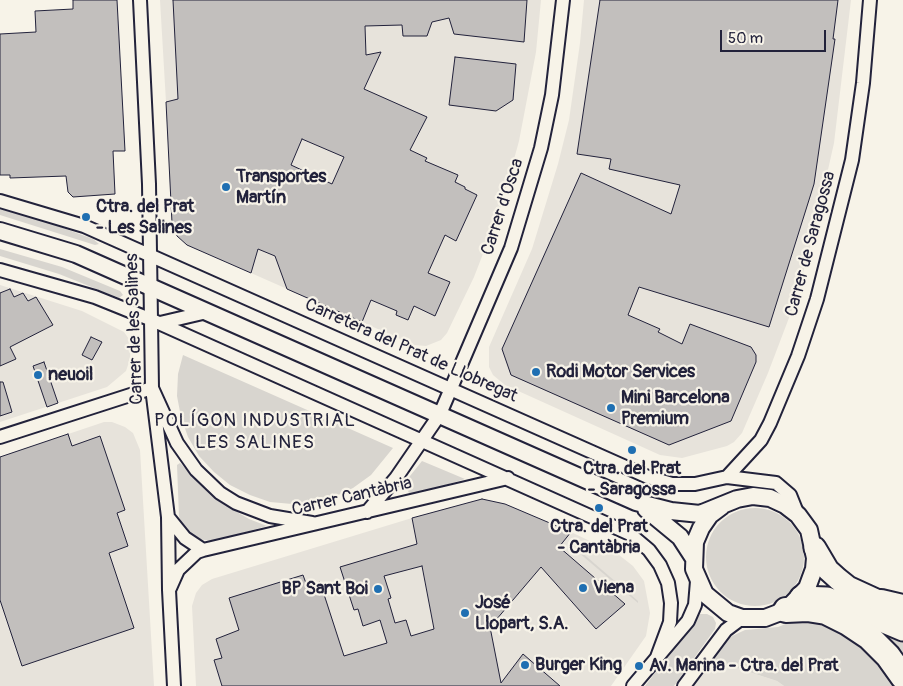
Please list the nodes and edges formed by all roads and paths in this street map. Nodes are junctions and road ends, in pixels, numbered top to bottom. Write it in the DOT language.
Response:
graph roads {
  1 [pos="140,0"];
  2 [pos="563,0"];
  3 [pos="870,0"];
  4 [pos="0,201"];
  5 [pos="0,232"];
  6 [pos="150,255"];
  7 [pos="0,270"];
  8 [pos="151,288"];
  9 [pos="207,312"];
  10 [pos="156,321"];
  11 [pos="152,388"];
  12 [pos="451,388"];
  13 [pos="440,414"];
  14 [pos="0,437"];
  15 [pos="424,440"];
  16 [pos="727,476"];
  17 [pos="508,478"];
  18 [pos="636,502"];
  19 [pos="722,506"];
  20 [pos="367,512"];
  21 [pos="798,515"];
  22 [pos="168,517"];
  23 [pos="312,523"];
  24 [pos="815,548"];
  25 [pos="203,550"];
  26 [pos="693,557"];
  27 [pos="697,581"];
  28 [pos="169,590"];
  29 [pos="794,603"];
  30 [pos="892,604"];
  31 [pos="903,612"];
  32 [pos="742,618"];
  33 [pos="903,630"];
  34 [pos="657,657"];
  35 [pos="903,677"];
  36 [pos="174,686"];
  37 [pos="633,686"];
  38 [pos="684,686"];
  1 -- 6 [label="street, Carrer de les Salines"];
  2 -- 12 [label="street, Carrer d'Osca"];
  3 -- 16 [label="street, Carrer de Saragossa"];
  4 -- 6 [label="street, Carretera del Prat de Llobregat"];
  5 -- 8 [label="street"];
  6 -- 8 [label="street, Carrer de les Salines"];
  6 -- 12 [label="street, Carretera del Prat de Llobregat"];
  7 -- 10 [label="street"];
  8 -- 9 [label="street"];
  8 -- 10 [label="street, Carrer de les Salines"];
  9 -- 10 [label="street"];
  9 -- 13 [label="street"];
  10 -- 11 [label="street, Carrer de les Salines"];
  10 -- 15 [label="street"];
  11 -- 14 [label="street"];
  11 -- 22 [label="street, Carrer de les Salines"];
  11 -- 23 [label="street"];
  12 -- 13 [label="street, Carrer d'Osca"];
  12 -- 16 [label="street, Carretera del Prat de Llobregat"];
  13 -- 15 [label="street, Carrer d'Osca"];
  13 -- 18 [label="street"];
  15 -- 17 [label="street"];
  15 -- 20 [label="street, Carrer d'Osca"];
  16 -- 21 [label="street, Carretera del Prat de Llobregat"];
  17 -- 20 [label="street, Carrer Cantàbria"];
  17 -- 34 [label="street"];
  18 -- 19 [label="street"];
  18 -- 26 [label="street"];
  19 -- 21 [label="street"];
  19 -- 26 [label="street"];
  20 -- 23 [label="street, Carrer Cantàbria"];
  21 -- 24 [label="street"];
  22 -- 25 [label="street"];
  22 -- 28 [label="street, Carrer de les Salines"];
  23 -- 25 [label="street, Carrer Cantàbria"];
  24 -- 29 [label="street"];
  24 -- 30 [label="highway"];
  25 -- 28 [label="street, Carrer Cantàbria"];
  26 -- 27 [label="street"];
  27 -- 32 [label="street"];
  27 -- 34 [label="street"];
  28 -- 36 [label="street, Carrer de les Salines"];
  29 -- 32 [label="street"];
  29 -- 33 [label="highway"];
  29 -- 35 [label="highway"];
  30 -- 31 [label="highway"];
  32 -- 38 [label="street"];
  34 -- 37 [label="street"];
}
